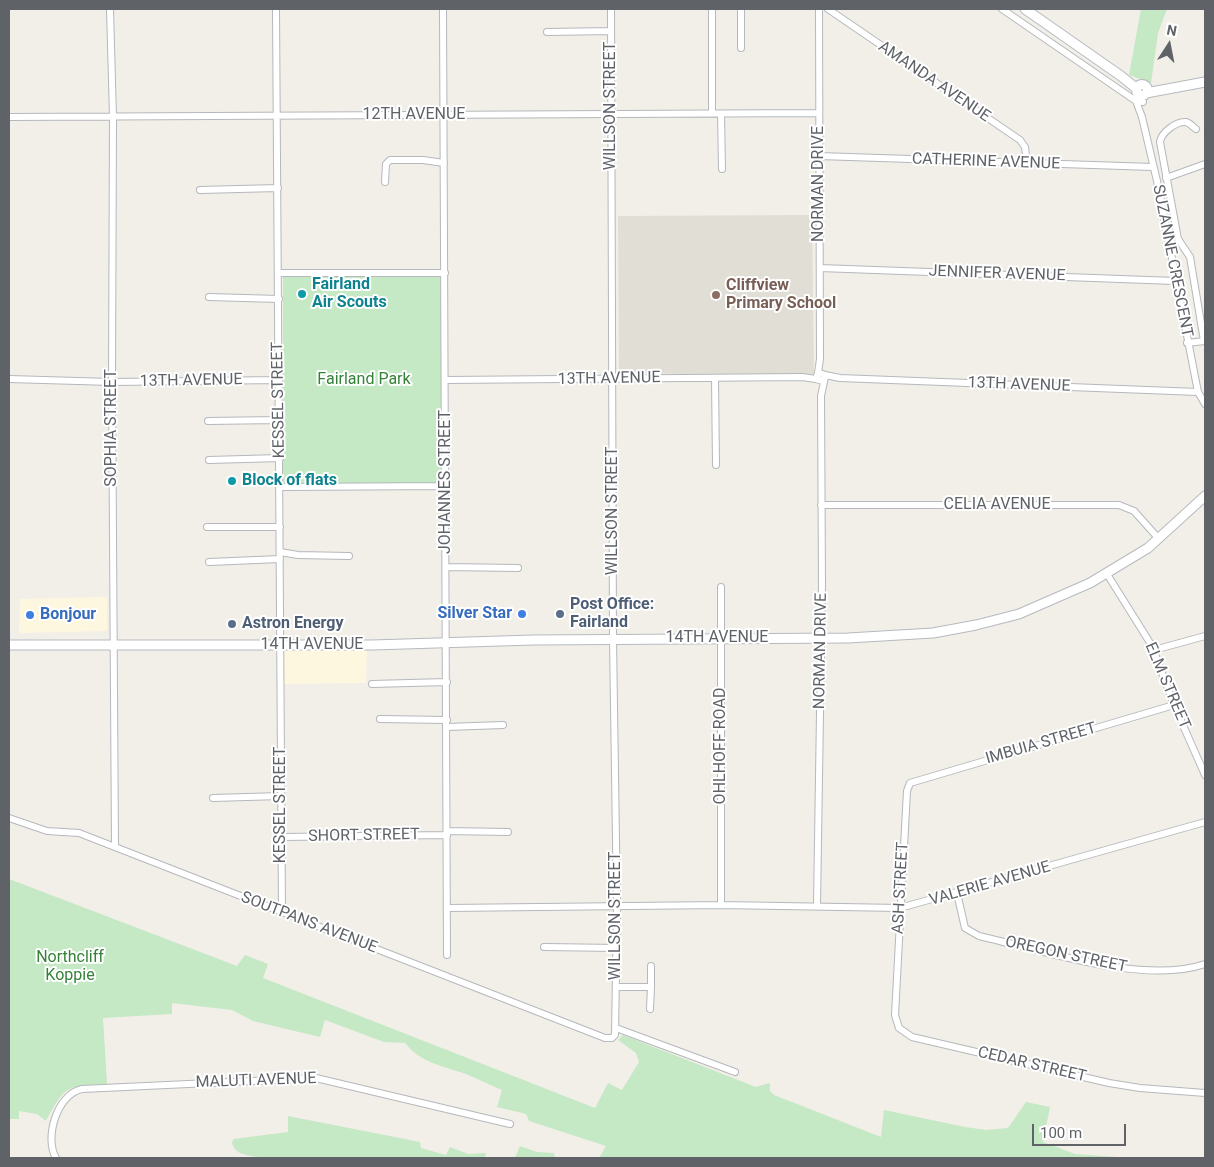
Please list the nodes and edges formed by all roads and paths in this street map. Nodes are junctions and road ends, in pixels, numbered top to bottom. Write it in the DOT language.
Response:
graph roads {
  1 [pos="110,9"];
  2 [pos="276,9"];
  3 [pos="443,9"];
  4 [pos="610,9"];
  5 [pos="712,9"];
  6 [pos="741,9"];
  7 [pos="819,9"];
  8 [pos="828,9"];
  9 [pos="1002,9"];
  10 [pos="1025,9"];
  11 [pos="611,31"];
  12 [pos="547,32"];
  13 [pos="742,48"];
  14 [pos="1205,82"];
  15 [pos="1141,94"];
  16 [pos="819,113"];
  17 [pos="444,114"];
  18 [pos="611,114"];
  19 [pos="712,114"];
  20 [pos="720,114"];
  21 [pos="277,115"];
  22 [pos="9,117"];
  23 [pos="113,117"];
  24 [pos="1196,129"];
  25 [pos="819,156"];
  26 [pos="444,163"];
  27 [pos="1027,164"];
  28 [pos="1205,164"];
  29 [pos="1153,167"];
  30 [pos="722,169"];
  31 [pos="1166,178"];
  32 [pos="385,182"];
  33 [pos="278,188"];
  34 [pos="200,190"];
  35 [pos="1182,246"];
  36 [pos="1168,248"];
  37 [pos="820,268"];
  38 [pos="279,273"];
  39 [pos="445,273"];
  40 [pos="1175,281"];
  41 [pos="209,297"];
  42 [pos="279,299"];
  43 [pos="1205,341"];
  44 [pos="1188,343"];
  45 [pos="821,377"];
  46 [pos="715,378"];
  47 [pos="9,379"];
  48 [pos="612,379"];
  49 [pos="279,380"];
  50 [pos="446,380"];
  51 [pos="44,381"];
  52 [pos="112,382"];
  53 [pos="9,383"];
  54 [pos="1198,392"];
  55 [pos="1205,404"];
  56 [pos="208,420"];
  57 [pos="279,420"];
  58 [pos="280,458"];
  59 [pos="209,460"];
  60 [pos="716,465"];
  61 [pos="280,486"];
  62 [pos="446,486"];
  63 [pos="1205,496"];
  64 [pos="821,505"];
  65 [pos="207,526"];
  66 [pos="280,526"];
  67 [pos="1159,539"];
  68 [pos="280,556"];
  69 [pos="349,556"];
  70 [pos="209,562"];
  71 [pos="446,567"];
  72 [pos="518,568"];
  73 [pos="1107,574"];
  74 [pos="721,587"];
  75 [pos="1205,636"];
  76 [pos="720,638"];
  77 [pos="821,638"];
  78 [pos="613,639"];
  79 [pos="447,642"];
  80 [pos="9,645"];
  81 [pos="114,645"];
  82 [pos="280,645"];
  83 [pos="1154,650"];
  84 [pos="447,682"];
  85 [pos="372,684"];
  86 [pos="1174,705"];
  87 [pos="380,719"];
  88 [pos="447,723"];
  89 [pos="503,725"];
  90 [pos="1205,775"];
  91 [pos="909,784"];
  92 [pos="281,796"];
  93 [pos="213,798"];
  94 [pos="9,818"];
  95 [pos="1205,822"];
  96 [pos="508,832"];
  97 [pos="447,833"];
  98 [pos="282,837"];
  99 [pos="115,847"];
  100 [pos="957,893"];
  101 [pos="721,905"];
  102 [pos="817,906"];
  103 [pos="617,907"];
  104 [pos="448,908"];
  105 [pos="900,908"];
  106 [pos="282,912"];
  107 [pos="544,947"];
  108 [pos="617,948"];
  109 [pos="447,955"];
  110 [pos="1205,964"];
  111 [pos="651,966"];
  112 [pos="616,987"];
  113 [pos="651,987"];
  114 [pos="896,992"];
  115 [pos="650,1009"];
  116 [pos="616,1028"];
  117 [pos="735,1072"];
  118 [pos="1205,1093"];
  119 [pos="510,1124"];
  120 [pos="56,1158"];
  1 -- 23 [label="street, SOPHIA STREET"];
  2 -- 21 [label="street, KESSEL STREET"];
  3 -- 17 [label="street, JOHANNES STREET"];
  4 -- 11 [label="street, WILLSON STREET"];
  5 -- 19 [label="street"];
  6 -- 13 [label="street"];
  7 -- 16 [label="street, NORMAN DRIVE"];
  8 -- 27 [label="street, AMANDA AVENUE"];
  9 -- 15 [label="street"];
  10 -- 15 [label="main road"];
  11 -- 12 [label="street"];
  11 -- 18 [label="street, WILLSON STREET"];
  14 -- 15 [label="main road"];
  15 -- 29 [label="street, SUZANNE CRESCENT"];
  16 -- 20 [label="street, 12TH AVENUE"];
  16 -- 25 [label="street, NORMAN DRIVE"];
  17 -- 18 [label="street, 12TH AVENUE"];
  17 -- 21 [label="street, 12TH AVENUE"];
  17 -- 26 [label="street, JOHANNES STREET"];
  18 -- 19 [label="street, 12TH AVENUE"];
  18 -- 48 [label="street, WILLSON STREET"];
  19 -- 20 [label="street, 12TH AVENUE"];
  20 -- 30 [label="street"];
  21 -- 23 [label="street, 12TH AVENUE"];
  21 -- 33 [label="street, KESSEL STREET"];
  22 -- 23 [label="street, 12TH AVENUE"];
  23 -- 52 [label="street, SOPHIA STREET"];
  24 -- 31 [label="street"];
  25 -- 27 [label="street, CATHERINE AVENUE"];
  25 -- 37 [label="street, NORMAN DRIVE"];
  26 -- 32 [label="street"];
  26 -- 39 [label="street, JOHANNES STREET"];
  27 -- 29 [label="street, CATHERINE AVENUE"];
  28 -- 31 [label="street"];
  29 -- 36 [label="street, SUZANNE CRESCENT"];
  31 -- 35 [label="street"];
  33 -- 34 [label="street"];
  33 -- 38 [label="street, KESSEL STREET"];
  35 -- 36 [label="street"];
  35 -- 43 [label="street"];
  36 -- 40 [label="street, SUZANNE CRESCENT"];
  37 -- 40 [label="street, JENNIFER AVENUE"];
  37 -- 45 [label="street, NORMAN DRIVE"];
  38 -- 39 [label="street"];
  38 -- 42 [label="street, KESSEL STREET"];
  39 -- 50 [label="street, JOHANNES STREET"];
  40 -- 44 [label="street, SUZANNE CRESCENT"];
  41 -- 42 [label="street"];
  42 -- 49 [label="street, KESSEL STREET"];
  43 -- 44 [label="street"];
  44 -- 54 [label="street, SUZANNE CRESCENT"];
  45 -- 46 [label="street, 13TH AVENUE"];
  45 -- 54 [label="street, 13TH AVENUE"];
  45 -- 64 [label="street, NORMAN DRIVE"];
  46 -- 48 [label="street, 13TH AVENUE"];
  46 -- 60 [label="street"];
  47 -- 51 [label="street, 13TH AVENUE"];
  48 -- 50 [label="street, 13TH AVENUE"];
  48 -- 78 [label="street, WILLSON STREET"];
  49 -- 52 [label="street, 13TH AVENUE"];
  49 -- 57 [label="street, KESSEL STREET"];
  50 -- 62 [label="street, JOHANNES STREET"];
  51 -- 52 [label="street, 13TH AVENUE"];
  51 -- 53 [label="street, 13TH AVENUE"];
  52 -- 81 [label="street, SOPHIA STREET"];
  54 -- 55 [label="street, SUZANNE CRESCENT"];
  56 -- 57 [label="street"];
  57 -- 58 [label="street, KESSEL STREET"];
  58 -- 59 [label="street"];
  58 -- 61 [label="street, KESSEL STREET"];
  61 -- 62 [label="street"];
  61 -- 66 [label="street, KESSEL STREET"];
  62 -- 71 [label="street, JOHANNES STREET"];
  63 -- 67 [label="main road, 14TH AVENUE"];
  64 -- 67 [label="street, CELIA AVENUE"];
  64 -- 77 [label="street, NORMAN DRIVE"];
  65 -- 66 [label="street"];
  66 -- 68 [label="street, KESSEL STREET"];
  67 -- 73 [label="main road, 14TH AVENUE"];
  68 -- 69 [label="street"];
  68 -- 70 [label="street"];
  68 -- 82 [label="street, KESSEL STREET"];
  71 -- 72 [label="street"];
  71 -- 79 [label="street, JOHANNES STREET"];
  73 -- 77 [label="main road, 14TH AVENUE"];
  73 -- 83 [label="street, ELM STREET"];
  74 -- 76 [label="street, OHLHOFF ROAD"];
  75 -- 83 [label="street"];
  76 -- 77 [label="main road, 14TH AVENUE"];
  76 -- 78 [label="main road, 14TH AVENUE"];
  76 -- 101 [label="street, OHLHOFF ROAD"];
  77 -- 102 [label="street, NORMAN DRIVE"];
  78 -- 79 [label="main road, 14TH AVENUE"];
  78 -- 103 [label="street, WILLSON STREET"];
  79 -- 82 [label="main road, 14TH AVENUE"];
  79 -- 84 [label="street, JOHANNES STREET"];
  80 -- 81 [label="main road, 14TH AVENUE"];
  81 -- 82 [label="main road, 14TH AVENUE"];
  81 -- 99 [label="street, SOPHIA STREET"];
  82 -- 92 [label="street, KESSEL STREET"];
  83 -- 86 [label="street, ELM STREET"];
  84 -- 85 [label="street"];
  84 -- 88 [label="street, JOHANNES STREET"];
  86 -- 90 [label="street, ELM STREET"];
  86 -- 91 [label="street, IMBUIA STREET"];
  87 -- 88 [label="street"];
  88 -- 89 [label="street"];
  88 -- 97 [label="street, JOHANNES STREET"];
  91 -- 105 [label="street, ASH STREET"];
  92 -- 93 [label="street"];
  92 -- 98 [label="street, KESSEL STREET"];
  94 -- 99 [label="street, SOUTPANS AVENUE"];
  95 -- 100 [label="street, VALERIE AVENUE"];
  96 -- 97 [label="street, SHORT STREET"];
  97 -- 98 [label="street, SHORT STREET"];
  97 -- 104 [label="street, JOHANNES STREET"];
  98 -- 106 [label="street, KESSEL STREET"];
  99 -- 106 [label="street, SOUTPANS AVENUE"];
  100 -- 105 [label="street, VALERIE AVENUE"];
  100 -- 110 [label="street, OREGON STREET"];
  101 -- 102 [label="street, VALERIE AVENUE"];
  101 -- 103 [label="street, VALERIE AVENUE"];
  102 -- 105 [label="street, VALERIE AVENUE"];
  103 -- 104 [label="street, VALERIE AVENUE"];
  103 -- 108 [label="street, WILLSON STREET"];
  104 -- 109 [label="street, JOHANNES STREET"];
  105 -- 114 [label="street, ASH STREET"];
  106 -- 116 [label="street, SOUTPANS AVENUE"];
  107 -- 108 [label="street"];
  108 -- 112 [label="street, WILLSON STREET"];
  111 -- 113 [label="street"];
  112 -- 113 [label="street"];
  112 -- 116 [label="street, WILLSON STREET"];
  113 -- 115 [label="street"];
  114 -- 118 [label="street, CEDAR STREET"];
  116 -- 117 [label="street"];
  119 -- 120 [label="street, MALUTI AVENUE"];
}
